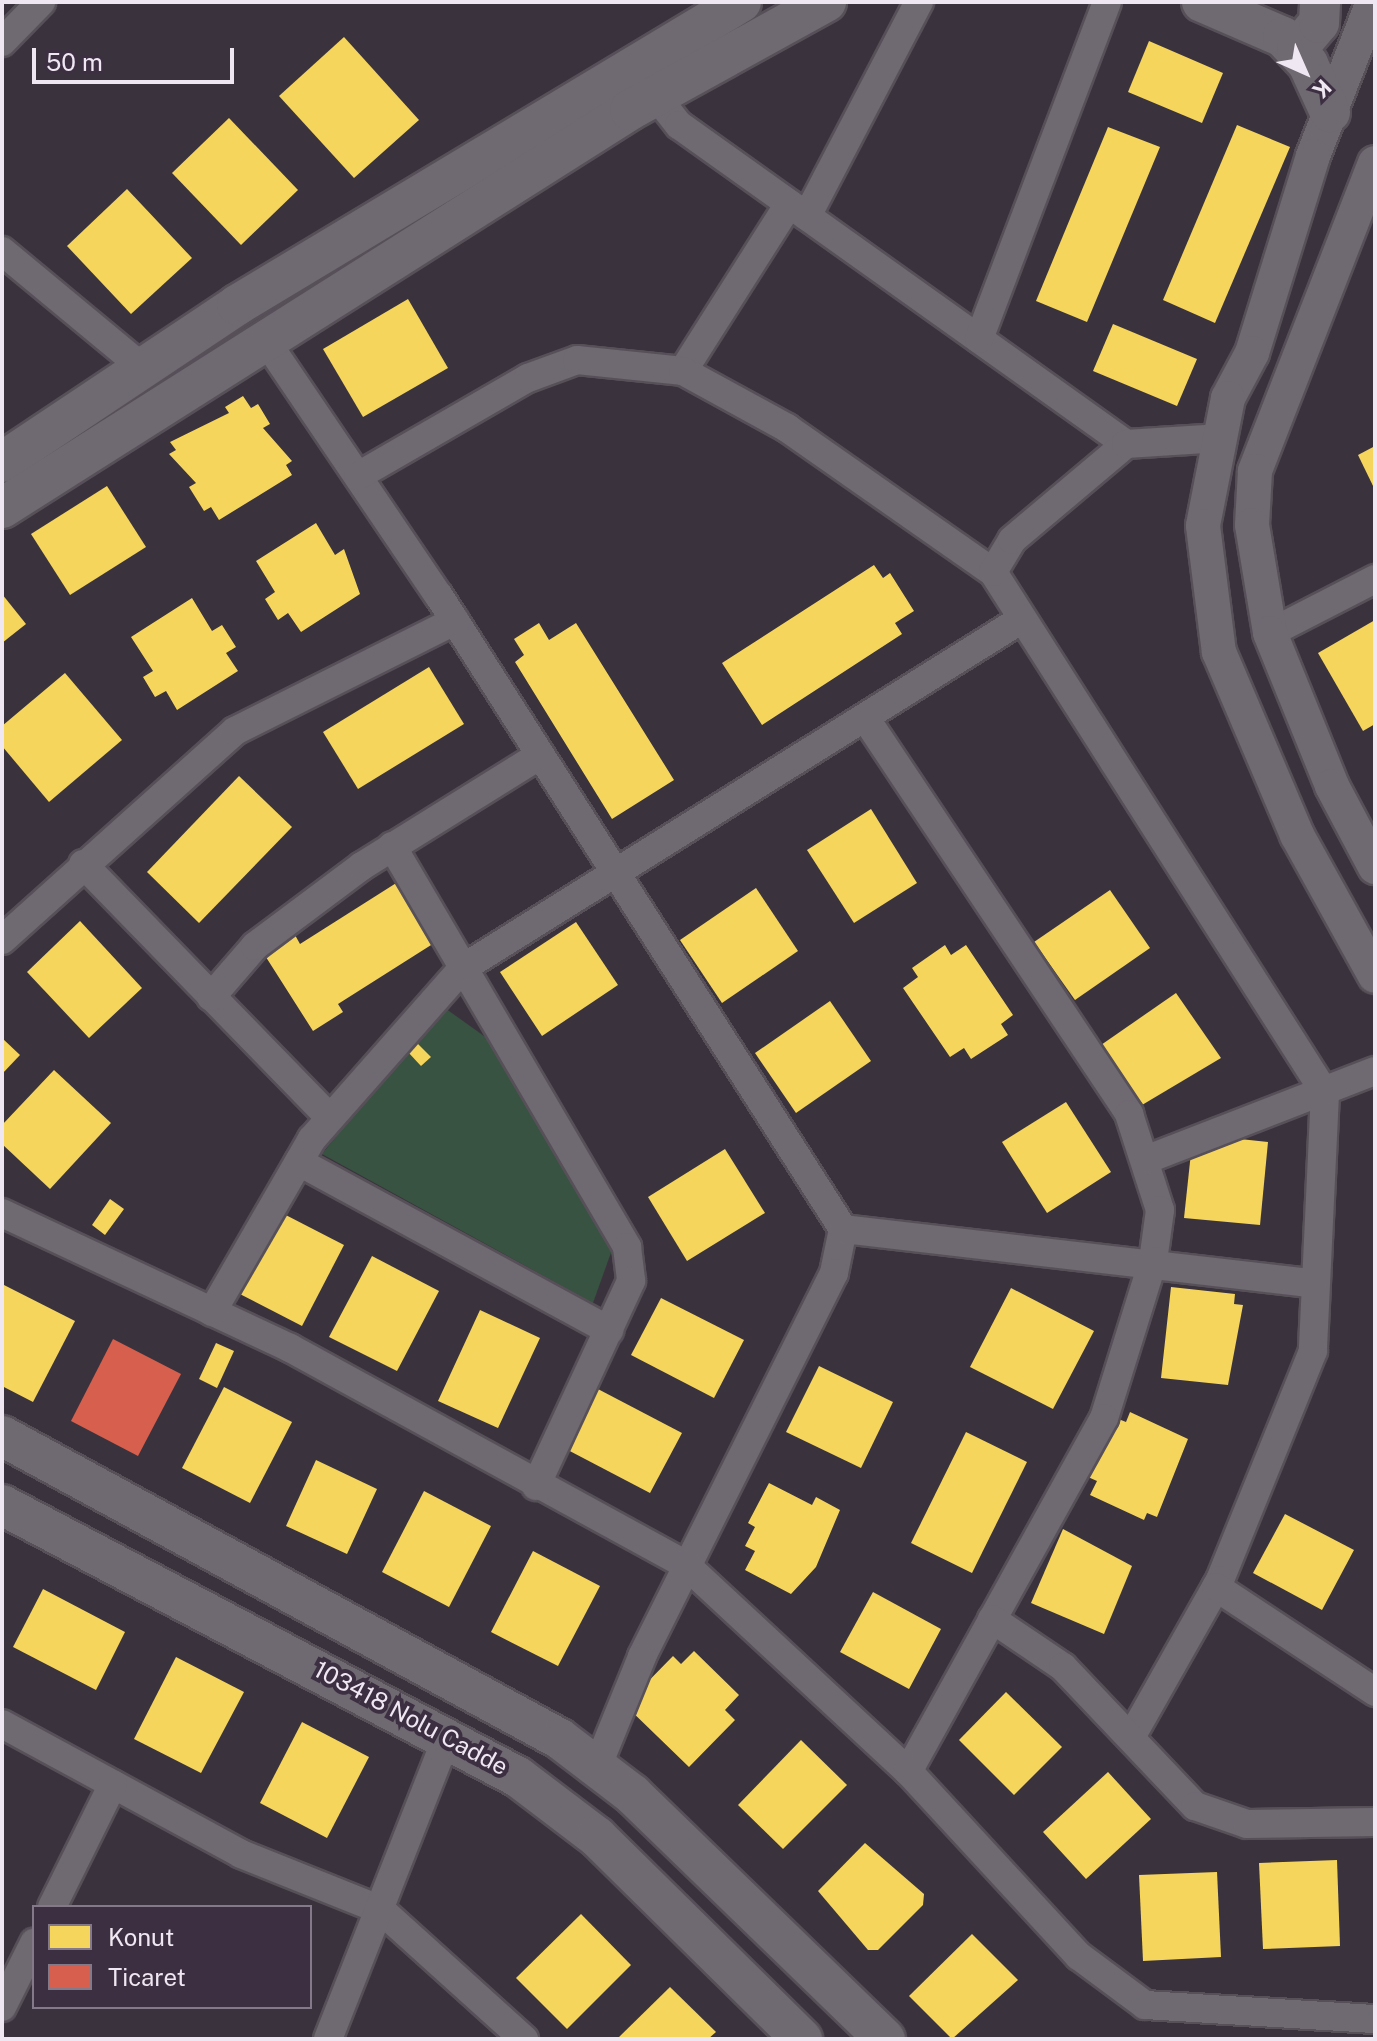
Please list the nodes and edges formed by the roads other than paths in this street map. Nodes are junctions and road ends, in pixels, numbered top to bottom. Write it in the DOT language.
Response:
graph roads {
  1 [pos="41,2"];
  2 [pos="741,2"];
  3 [pos="826,2"];
  4 [pos="919,2"];
  5 [pos="1107,2"];
  6 [pos="1202,2"];
  7 [pos="1320,2"];
  8 [pos="1373,2"];
  9 [pos="2,42"];
  10 [pos="1297,49"];
  11 [pos="656,96"];
  12 [pos="1330,112"];
  13 [pos="1375,163"];
  14 [pos="798,210"];
  15 [pos="2,251"];
  16 [pos="264,338"];
  17 [pos="979,339"];
  18 [pos="143,368"];
  19 [pos="683,371"];
  20 [pos="1221,438"];
  21 [pos="1126,444"];
  22 [pos="2,462"];
  23 [pos="358,476"];
  24 [pos="2,508"];
  25 [pos="993,572"];
  26 [pos="1375,579"];
  27 [pos="1022,619"];
  28 [pos="455,621"];
  29 [pos="1270,633"];
  30 [pos="866,719"];
  31 [pos="540,755"];
  32 [pos="392,846"];
  33 [pos="83,864"];
  34 [pos="1375,867"];
  35 [pos="617,876"];
  36 [pos="2,940"];
  37 [pos="463,968"];
  38 [pos="1375,976"];
  39 [pos="211,997"];
  40 [pos="1375,1071"];
  41 [pos="1325,1093"];
  42 [pos="330,1118"];
  43 [pos="1148,1159"];
  44 [pos="299,1162"];
  45 [pos="2,1213"];
  46 [pos="843,1229"];
  47 [pos="1153,1261"];
  48 [pos="1313,1283"];
  49 [pos="212,1312"];
  50 [pos="609,1330"];
  51 [pos="2,1436"];
  52 [pos="536,1486"];
  53 [pos="2,1505"];
  54 [pos="686,1565"];
  55 [pos="1216,1587"];
  56 [pos="992,1619"];
  57 [pos="1375,1692"];
  58 [pos="2,1724"];
  59 [pos="448,1734"];
  60 [pos="1131,1737"];
  61 [pos="597,1767"];
  62 [pos="908,1771"];
  63 [pos="113,1784"];
  64 [pos="1375,1822"];
  65 [pos="53,1905"];
  66 [pos="381,1910"];
  67 [pos="32,1947"];
  68 [pos="2,2007"];
  69 [pos="1375,2019"];
  70 [pos="328,2039"];
  71 [pos="524,2039"];
  72 [pos="802,2039"];
  73 [pos="885,2039"];
  1 -- 9 [label="street"];
  2 -- 18 [label="main road"];
  3 -- 11 [label="main road"];
  4 -- 14 [label="street"];
  5 -- 17 [label="street"];
  6 -- 10 [label="main road"];
  7 -- 10 [label="main road"];
  8 -- 12 [label="street"];
  10 -- 12 [label="main road"];
  11 -- 14 [label="street"];
  11 -- 16 [label="main road"];
  12 -- 20 [label="street"];
  13 -- 29 [label="street"];
  14 -- 17 [label="street"];
  14 -- 19 [label="street"];
  15 -- 18 [label="street"];
  16 -- 23 [label="street"];
  16 -- 24 [label="main road"];
  17 -- 21 [label="street"];
  18 -- 22 [label="main road"];
  19 -- 23 [label="street"];
  19 -- 25 [label="street"];
  20 -- 21 [label="street"];
  20 -- 38 [label="street"];
  21 -- 25 [label="street"];
  23 -- 28 [label="street"];
  25 -- 27 [label="street"];
  26 -- 29 [label="street"];
  27 -- 30 [label="street"];
  27 -- 41 [label="street"];
  28 -- 31 [label="street"];
  28 -- 33 [label="street"];
  29 -- 34 [label="street"];
  30 -- 35 [label="street"];
  30 -- 43 [label="street"];
  31 -- 32 [label="street"];
  31 -- 35 [label="street"];
  32 -- 37 [label="street"];
  32 -- 39 [label="street"];
  33 -- 36 [label="street"];
  33 -- 39 [label="street"];
  35 -- 37 [label="street"];
  35 -- 46 [label="street"];
  37 -- 42 [label="street"];
  37 -- 50 [label="street"];
  39 -- 42 [label="street"];
  40 -- 41 [label="street"];
  41 -- 43 [label="street"];
  41 -- 48 [label="street"];
  42 -- 44 [label="street"];
  43 -- 47 [label="street"];
  44 -- 49 [label="street"];
  44 -- 50 [label="street"];
  45 -- 49 [label="street"];
  46 -- 47 [label="street"];
  46 -- 54 [label="street"];
  47 -- 48 [label="street"];
  47 -- 56 [label="street"];
  48 -- 55 [label="street"];
  49 -- 52 [label="street"];
  50 -- 52 [label="street"];
  51 -- 61 [label="main road"];
  52 -- 54 [label="street"];
  53 -- 59 [label="main road, 103418 Nolu Cadde"];
  54 -- 61 [label="street"];
  54 -- 62 [label="street"];
  55 -- 57 [label="street"];
  55 -- 60 [label="street"];
  56 -- 60 [label="street"];
  56 -- 62 [label="street"];
  58 -- 63 [label="street"];
  59 -- 66 [label="street"];
  59 -- 72 [label="main road, 103418 Nolu Cadde"];
  60 -- 64 [label="street"];
  61 -- 73 [label="main road"];
  62 -- 69 [label="street"];
  63 -- 65 [label="street"];
  63 -- 66 [label="street"];
  66 -- 70 [label="street"];
  66 -- 71 [label="street"];
  67 -- 68 [label="street"];
}
